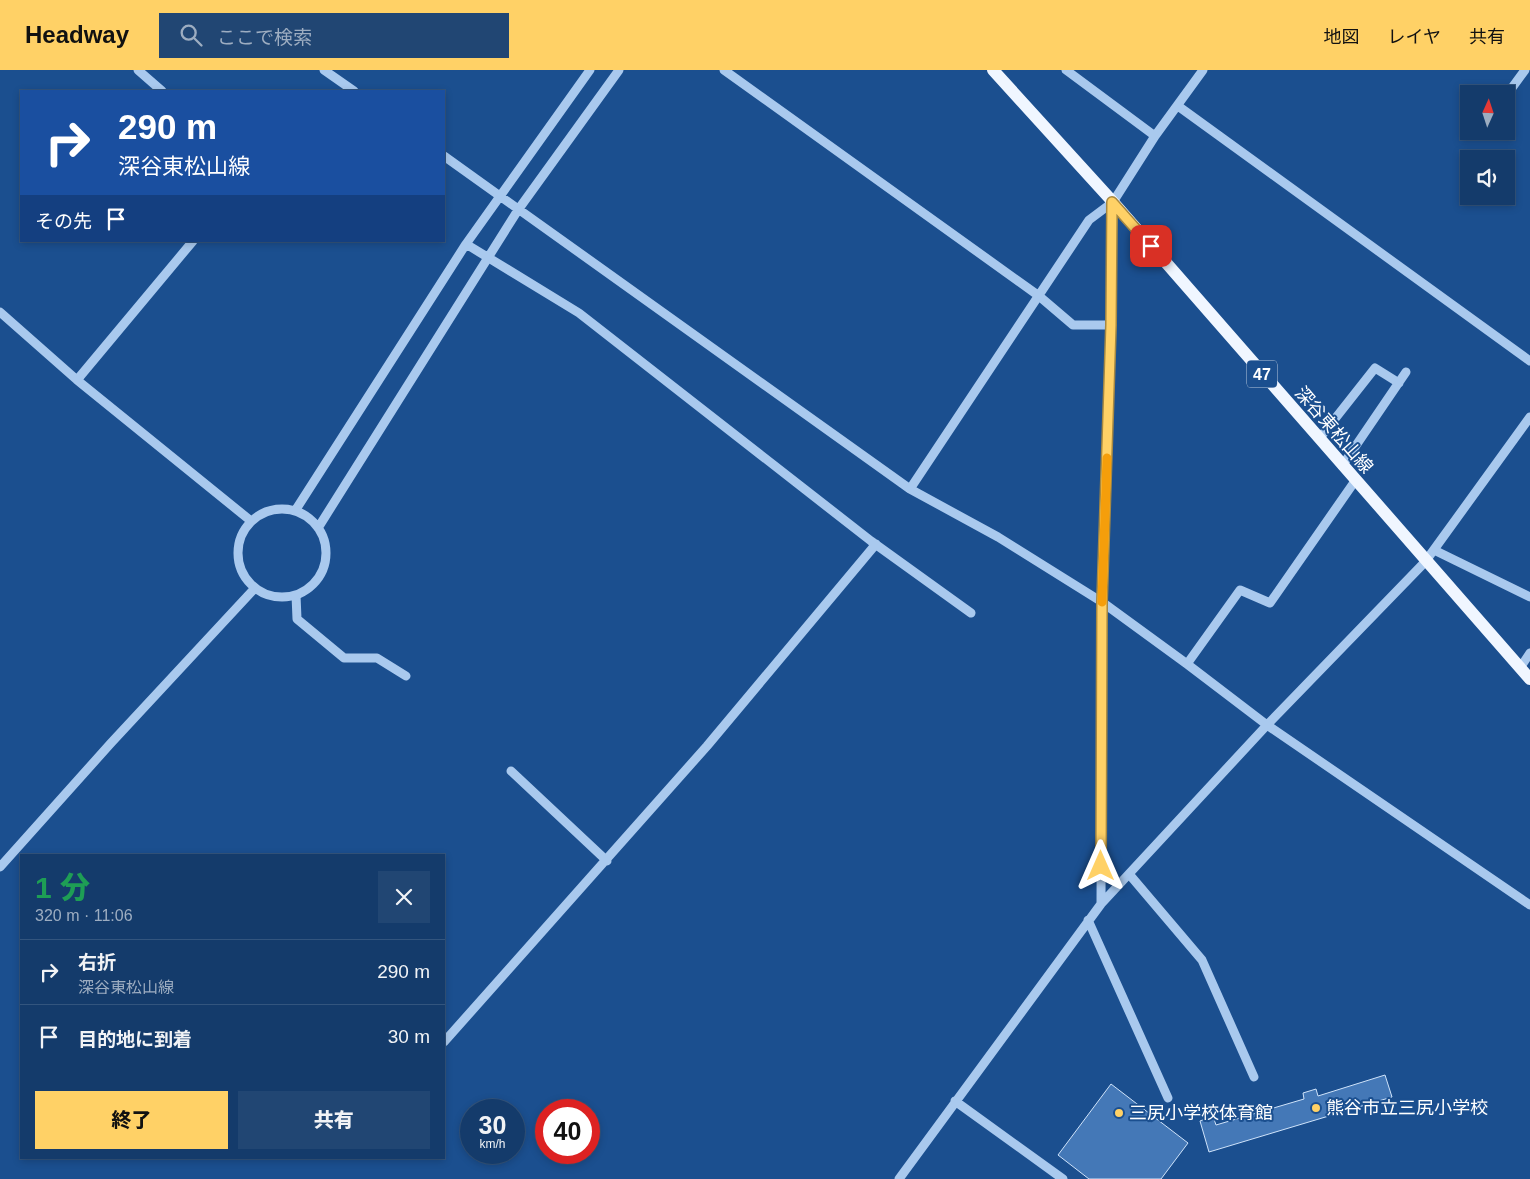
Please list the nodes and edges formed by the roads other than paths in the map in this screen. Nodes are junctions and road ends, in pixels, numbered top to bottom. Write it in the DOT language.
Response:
graph roads {
  1 [pos="138,70"];
  2 [pos="324,70"];
  3 [pos="590,70"];
  4 [pos="619,70"];
  5 [pos="724,70"];
  6 [pos="993,70"];
  7 [pos="1066,70"];
  8 [pos="1203,70"];
  9 [pos="1525,70"];
  10 [pos="1530,74"];
  11 [pos="1514,85"];
  12 [pos="161,90"];
  13 [pos="353,90"];
  14 [pos="1178,106"];
  15 [pos="1155,136"];
  16 [pos="445,157"];
  17 [pos="499,196"];
  18 [pos="1112,202"];
  19 [pos="518,210"];
  20 [pos="192,242"];
  21 [pos="466,244"];
  22 [pos="488,257"];
  23 [pos="1039,296"];
  24 [pos="0,312"];
  25 [pos="1111,325"];
  26 [pos="1530,361"];
  27 [pos="1406,372"];
  28 [pos="77,380"];
  29 [pos="1399,383"];
  30 [pos="1530,417"];
  31 [pos="1319,439"];
  32 [pos="1342,466"];
  33 [pos="1355,481"];
  34 [pos="910,489"];
  35 [pos="295,510"];
  36 [pos="251,522"];
  37 [pos="318,528"];
  38 [pos="876,544"];
  39 [pos="1434,550"];
  40 [pos="1425,562"];
  41 [pos="255,588"];
  42 [pos="296,595"];
  43 [pos="1530,597"];
  44 [pos="1102,602"];
  45 [pos="971,613"];
  46 [pos="1530,653"];
  47 [pos="1187,664"];
  48 [pos="1520,668"];
  49 [pos="406,676"];
  50 [pos="1530,679"];
  51 [pos="1267,725"];
  52 [pos="511,771"];
  53 [pos="606,861"];
  54 [pos="0,867"];
  55 [pos="1129,874"];
  56 [pos="1101,904"];
  57 [pos="1530,905"];
  58 [pos="1088,920"];
  59 [pos="445,1041"];
  60 [pos="1254,1077"];
  61 [pos="1168,1098"];
  62 [pos="955,1101"];
  63 [pos="899,1179"];
  64 [pos="1063,1179"];
  1 -- 12 [label="street"];
  2 -- 13 [label="street"];
  3 -- 17 [label="street"];
  4 -- 19 [label="street"];
  5 -- 23 [label="street"];
  6 -- 18 [label="main road, 深谷東松山線 / 47"];
  7 -- 15 [label="street"];
  8 -- 14 [label="street"];
  9 -- 10 [label="street"];
  9 -- 11 [label="street"];
  14 -- 15 [label="street"];
  14 -- 26 [label="street"];
  15 -- 18 [label="street"];
  16 -- 17 [label="street"];
  17 -- 19 [label="street"];
  17 -- 21 [label="street"];
  18 -- 23 [label="street"];
  18 -- 25 [label="street"];
  18 -- 31 [label="main road, 深谷東松山線 / 47"];
  19 -- 22 [label="street"];
  19 -- 34 [label="street"];
  20 -- 28 [label="street"];
  21 -- 22 [label="street"];
  21 -- 35 [label="street"];
  22 -- 37 [label="street"];
  22 -- 38 [label="street"];
  23 -- 25 [label="street"];
  23 -- 34 [label="street"];
  24 -- 28 [label="street"];
  25 -- 44 [label="street"];
  27 -- 29 [label="street"];
  28 -- 36 [label="street"];
  29 -- 31 [label="street"];
  29 -- 32 [label="street"];
  30 -- 39 [label="street"];
  31 -- 32 [label="main road, 深谷東松山線 / 47"];
  32 -- 33 [label="main road, 深谷東松山線 / 47"];
  33 -- 40 [label="main road, 深谷東松山線 / 47"];
  33 -- 47 [label="street"];
  34 -- 44 [label="street"];
  35 -- 36 [label="street"];
  35 -- 37 [label="street"];
  36 -- 41 [label="street"];
  37 -- 42 [label="street"];
  38 -- 45 [label="street"];
  38 -- 53 [label="street"];
  39 -- 40 [label="street"];
  39 -- 43 [label="street"];
  40 -- 48 [label="main road, 深谷東松山線 / 47"];
  40 -- 51 [label="street"];
  41 -- 42 [label="street"];
  41 -- 54 [label="street"];
  42 -- 49 [label="street"];
  44 -- 47 [label="street"];
  44 -- 56 [label="street"];
  46 -- 48 [label="street"];
  47 -- 51 [label="street"];
  48 -- 50 [label="main road, 深谷東松山線 / 47"];
  51 -- 55 [label="street"];
  51 -- 57 [label="street"];
  52 -- 53 [label="street"];
  53 -- 59 [label="street"];
  55 -- 56 [label="street"];
  55 -- 60 [label="street"];
  56 -- 58 [label="street"];
  58 -- 61 [label="street"];
  58 -- 62 [label="street"];
  62 -- 63 [label="street"];
  62 -- 64 [label="street"];
}
